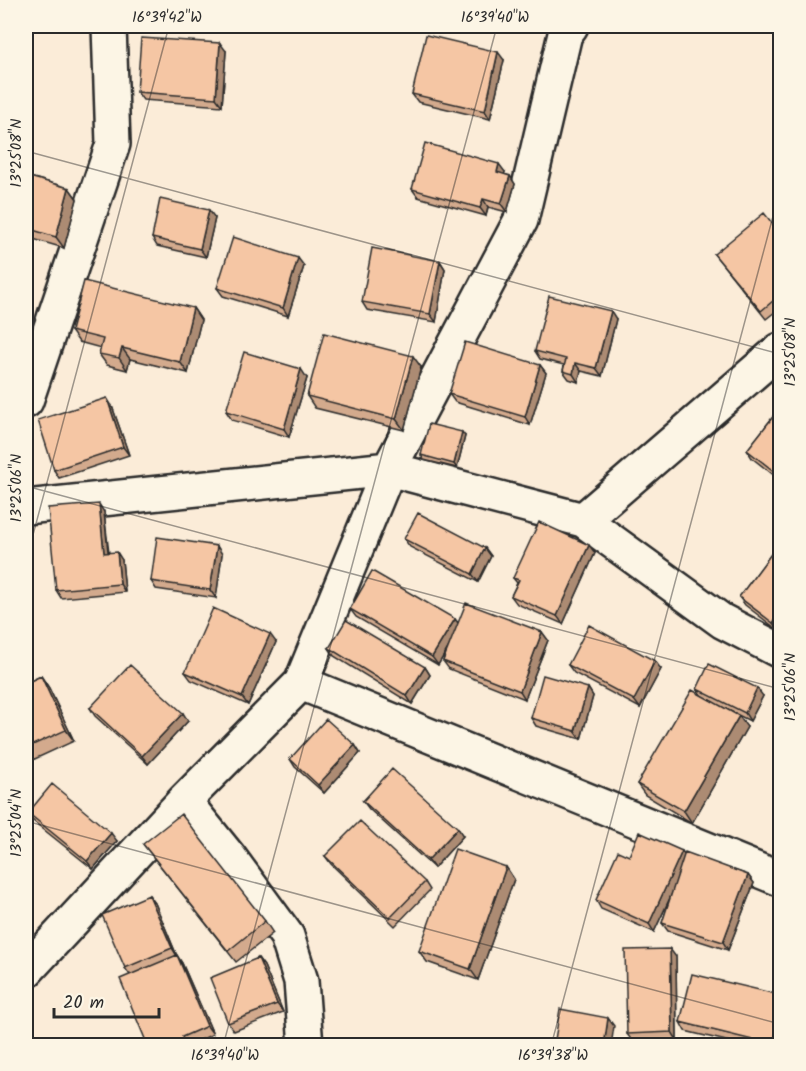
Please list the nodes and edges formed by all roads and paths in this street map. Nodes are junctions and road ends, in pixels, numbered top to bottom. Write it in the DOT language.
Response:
graph roads {
  1 [pos="109,26"];
  2 [pos="565,28"];
  3 [pos="780,350"];
  4 [pos="26,400"];
  5 [pos="388,469"];
  6 [pos="26,507"];
  7 [pos="583,520"];
  8 [pos="780,651"];
  9 [pos="301,683"];
  10 [pos="184,801"];
  11 [pos="780,879"];
  12 [pos="26,971"];
  13 [pos="306,1046"];
  1 -- 4 [label="street"];
  2 -- 5 [label="street"];
  3 -- 7 [label="street"];
  5 -- 6 [label="street"];
  5 -- 7 [label="street"];
  5 -- 9 [label="street"];
  7 -- 8 [label="street"];
  9 -- 10 [label="street"];
  9 -- 11 [label="street"];
  10 -- 12 [label="street"];
  10 -- 13 [label="street"];
}
